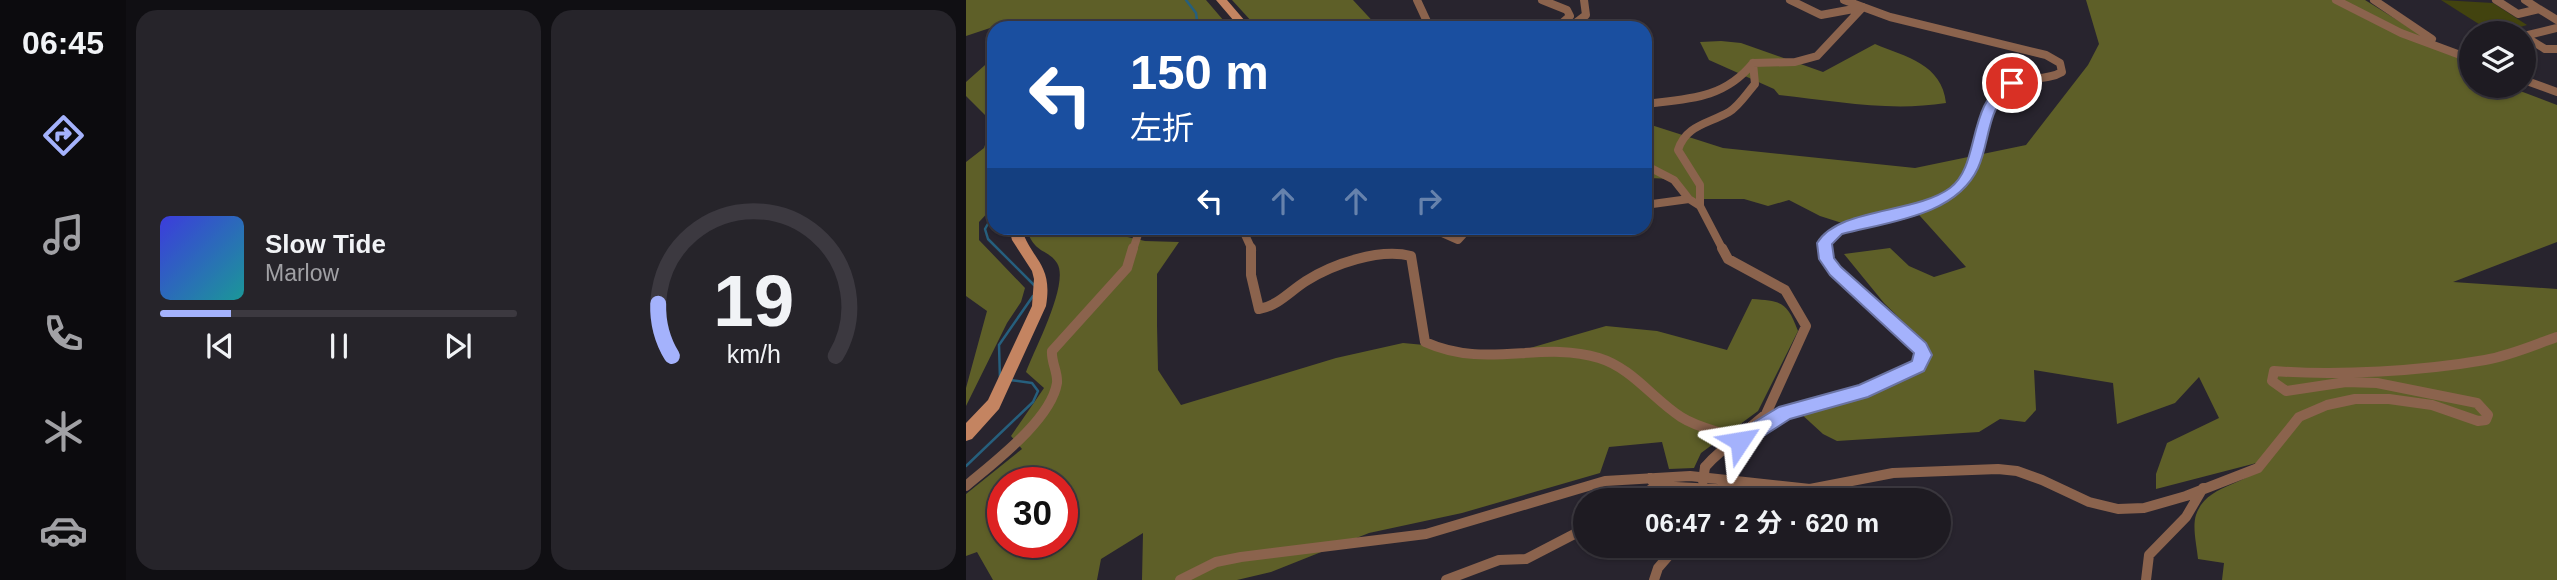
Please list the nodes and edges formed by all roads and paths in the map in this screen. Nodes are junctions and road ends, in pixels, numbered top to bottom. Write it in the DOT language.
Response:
graph roads {
  1 [pos="1221,0"];
  2 [pos="1417,0"];
  3 [pos="1542,0"];
  4 [pos="1584,0"];
  5 [pos="1790,0"];
  6 [pos="2336,0"];
  7 [pos="2374,0"];
  8 [pos="2496,0"];
  9 [pos="2525,0"];
  10 [pos="1850,1"];
  11 [pos="1863,7"];
  12 [pos="2539,9"];
  13 [pos="2557,20"];
  14 [pos="1239,21"];
  15 [pos="1427,21"];
  16 [pos="1564,21"];
  17 [pos="1580,21"];
  18 [pos="2557,27"];
  19 [pos="2557,49"];
  20 [pos="2459,52"];
  21 [pos="2459,54"];
  22 [pos="1754,63"];
  23 [pos="2536,84"];
  24 [pos="2557,92"];
  25 [pos="1652,103"];
  26 [pos="1652,169"];
  27 [pos="1689,199"];
  28 [pos="1652,204"];
  29 [pos="1700,206"];
  30 [pos="1018,235"];
  31 [pos="1138,235"];
  32 [pos="1245,235"];
  33 [pos="1447,235"];
  34 [pos="1463,235"];
  35 [pos="2557,337"];
  36 [pos="966,434"];
  37 [pos="1738,439"];
  38 [pos="1653,482"];
  39 [pos="966,486"];
  40 [pos="1768,486"];
  41 [pos="1647,488"];
  42 [pos="1690,488"];
  43 [pos="1702,488"];
  44 [pos="1757,488"];
  45 [pos="2203,488"];
  46 [pos="1573,535"];
  47 [pos="1667,558"];
  48 [pos="1180,580"];
  49 [pos="1446,580"];
  50 [pos="1654,580"];
  51 [pos="2146,580"];
  1 -- 14 [label="main road"];
  2 -- 15 [label="street"];
  3 -- 16 [label="street"];
  4 -- 17 [label="street"];
  5 -- 11 [label="street"];
  6 -- 21 [label="street"];
  7 -- 20 [label="street"];
  8 -- 12 [label="street"];
  9 -- 12 [label="street"];
  10 -- 11 [label="street"];
  11 -- 22 [label="street"];
  11 -- 37 [label="street"];
  12 -- 13 [label="street"];
  18 -- 19 [label="street"];
  22 -- 25 [label="street"];
  22 -- 29 [label="street"];
  23 -- 24 [label="street"];
  26 -- 27 [label="street"];
  27 -- 28 [label="street"];
  27 -- 29 [label="street"];
  29 -- 37 [label="street"];
  30 -- 36 [label="main road"];
  31 -- 39 [label="street"];
  32 -- 37 [label="street"];
  33 -- 34 [label="street"];
  35 -- 45 [label="street"];
  37 -- 43 [label="street, bridge"];
  38 -- 40 [label="street"];
  38 -- 41 [label="street"];
  38 -- 42 [label="street"];
  38 -- 48 [label="street"];
  40 -- 44 [label="street"];
  40 -- 45 [label="street"];
  45 -- 51 [label="street"];
  46 -- 49 [label="street"];
  47 -- 50 [label="street"];
}
